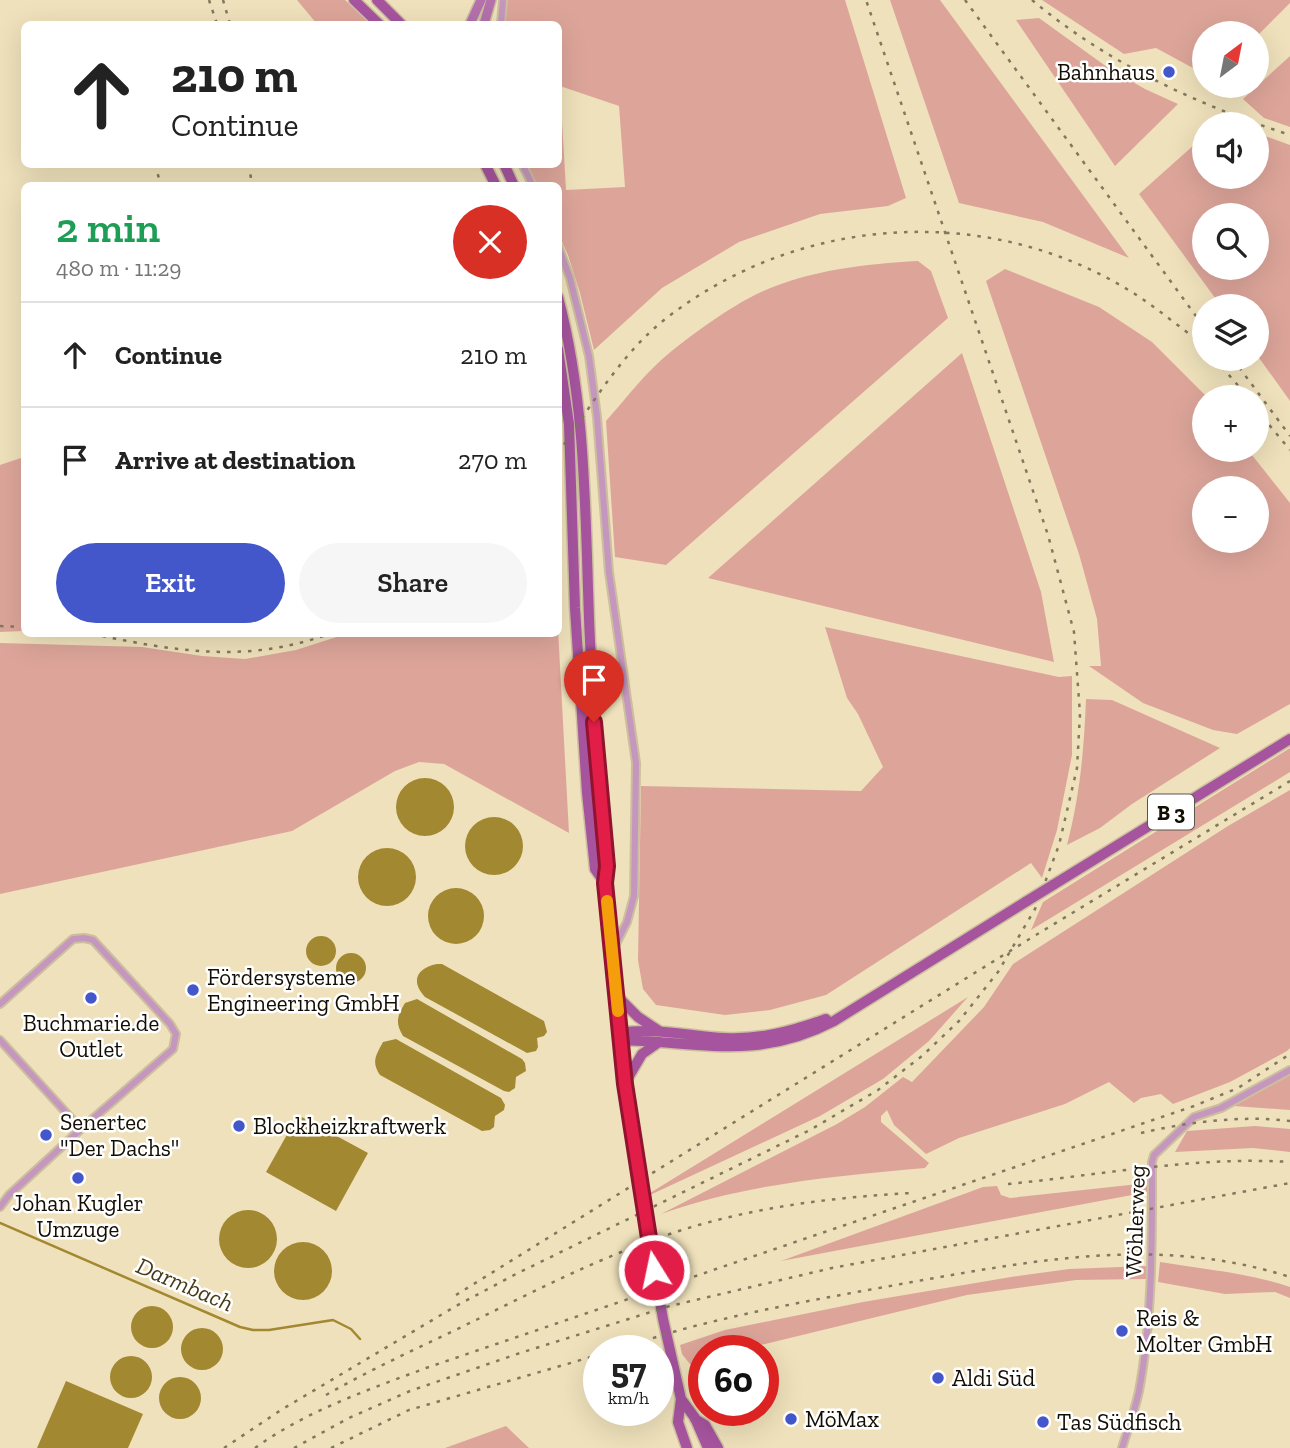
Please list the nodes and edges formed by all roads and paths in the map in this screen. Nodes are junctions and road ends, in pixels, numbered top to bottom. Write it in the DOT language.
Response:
graph roads {
  1 [pos="354,0"];
  2 [pos="377,0"];
  3 [pos="481,0"];
  4 [pos="491,0"];
  5 [pos="503,0"];
  6 [pos="376,21"];
  7 [pos="398,21"];
  8 [pos="471,21"];
  9 [pos="485,21"];
  10 [pos="501,21"];
  11 [pos="562,257"];
  12 [pos="562,314"];
  13 [pos="562,376"];
  14 [pos="1290,739"];
  15 [pos="605,883"];
  16 [pos="612,952"];
  17 [pos="617,996"];
  18 [pos="0,1004"];
  19 [pos="620,1036"];
  20 [pos="661,1038"];
  21 [pos="0,1040"];
  22 [pos="1290,1070"];
  23 [pos="625,1084"];
  24 [pos="81,1129"];
  25 [pos="0,1207"];
  26 [pos="681,1399"];
  27 [pos="688,1408"];
  28 [pos="698,1426"];
  29 [pos="706,1426"];
  30 [pos="687,1448"];
  31 [pos="708,1448"];
  32 [pos="718,1448"];
  33 [pos="1122,1448"];
  1 -- 6 [label="main road"];
  2 -- 7 [label="main road"];
  3 -- 8 [label="main road"];
  4 -- 9 [label="main road"];
  5 -- 10 [label="street"];
  11 -- 16 [label="street"];
  12 -- 15 [label="main road"];
  13 -- 15 [label="main road"];
  14 -- 20 [label="main road, B 3, bridge"];
  15 -- 16 [label="main road"];
  16 -- 17 [label="main road"];
  17 -- 19 [label="main road"];
  17 -- 20 [label="main road"];
  18 -- 24 [label="street"];
  19 -- 20 [label="main road, B 3"];
  19 -- 23 [label="main road"];
  20 -- 23 [label="main road"];
  21 -- 24 [label="street"];
  22 -- 33 [label="street, Wöhlerweg"];
  23 -- 26 [label="main road"];
  24 -- 25 [label="street"];
  26 -- 27 [label="main road"];
  26 -- 30 [label="main road"];
  28 -- 31 [label="main road"];
  29 -- 32 [label="main road"];
}
